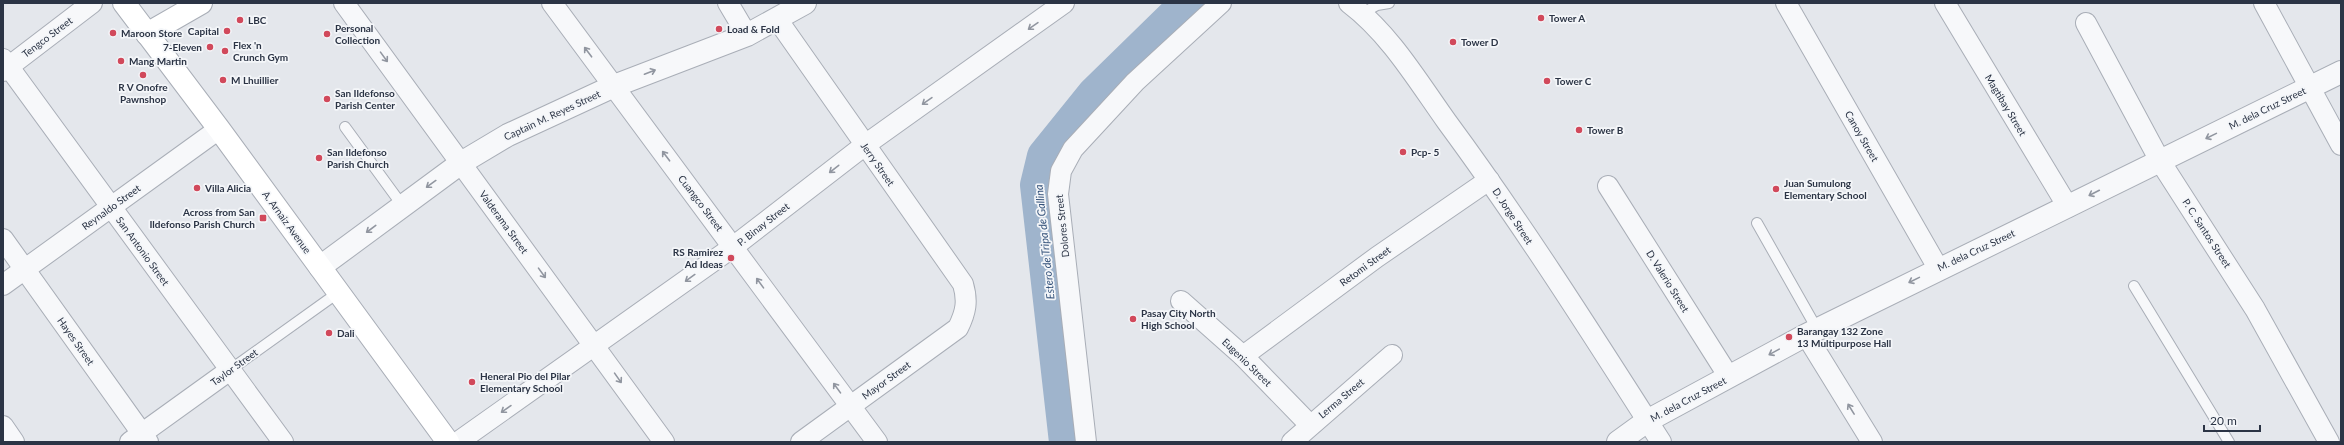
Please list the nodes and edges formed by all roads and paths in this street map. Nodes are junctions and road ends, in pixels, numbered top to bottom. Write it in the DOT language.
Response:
graph roads {
  1 [pos="92,3"];
  2 [pos="124,3"];
  3 [pos="202,3"];
  4 [pos="344,3"];
  5 [pos="552,3"];
  6 [pos="728,3"];
  7 [pos="805,3"];
  8 [pos="1064,3"];
  9 [pos="1221,3"];
  10 [pos="1389,3"];
  11 [pos="1786,3"];
  12 [pos="1945,3"];
  13 [pos="2264,3"];
  14 [pos="1356,8"];
  15 [pos="777,19"];
  16 [pos="2086,23"];
  17 [pos="147,34"];
  18 [pos="747,35"];
  19 [pos="5,65"];
  20 [pos="2341,72"];
  21 [pos="614,86"];
  22 [pos="2309,87"];
  23 [pos="345,127"];
  24 [pos="219,129"];
  25 [pos="865,145"];
  26 [pos="2341,145"];
  27 [pos="2160,161"];
  28 [pos="460,163"];
  29 [pos="1489,180"];
  30 [pos="1608,186"];
  31 [pos="402,205"];
  32 [pos="111,207"];
  33 [pos="2068,207"];
  34 [pos="1757,223"];
  35 [pos="3,240"];
  36 [pos="733,247"];
  37 [pos="320,267"];
  38 [pos="1938,268"];
  39 [pos="25,269"];
  40 [pos="3,285"];
  41 [pos="2134,286"];
  42 [pos="339,292"];
  43 [pos="1181,301"];
  44 [pos="966,313"];
  45 [pos="1811,332"];
  46 [pos="595,346"];
  47 [pos="1392,355"];
  48 [pos="1243,356"];
  49 [pos="230,370"];
  50 [pos="1729,377"];
  51 [pos="850,406"];
  52 [pos="1647,421"];
  53 [pos="1310,425"];
  54 [pos="3,426"];
  55 [pos="140,439"];
  56 [pos="14,442"];
  57 [pos="283,442"];
  58 [pos="448,442"];
  59 [pos="458,442"];
  60 [pos="664,442"];
  61 [pos="801,442"];
  62 [pos="876,442"];
  63 [pos="1086,442"];
  64 [pos="1292,442"];
  65 [pos="1618,442"];
  66 [pos="1661,442"];
  67 [pos="1872,442"];
  68 [pos="2229,442"];
  69 [pos="2329,442"];
  1 -- 19 [label="street, Tengco Street"];
  2 -- 17 [label="main road, A. Arnaiz Avenue"];
  3 -- 17 [label="main road"];
  4 -- 28 [label="street, Valderama Street, one-way"];
  21 -- 5 [label="street, Cuangco Street, one-way"];
  6 -- 18 [label="street"];
  7 -- 15 [label="street, Captain M. Reyes Street"];
  8 -- 25 [label="street, P. Binay Street, one-way"];
  9 -- 63 [label="street, Dolores Street"];
  10 -- 14 [label="lane"];
  11 -- 38 [label="street, Canoy Street"];
  12 -- 33 [label="street, Magtibay Street"];
  13 -- 22 [label="street"];
  14 -- 29 [label="street, D. Jorge Street"];
  15 -- 18 [label="street, Captain M. Reyes Street"];
  15 -- 25 [label="street, Jerry Street"];
  16 -- 27 [label="street, P. C. Santos Street"];
  17 -- 24 [label="main road, A. Arnaiz Avenue"];
  21 -- 18 [label="street, Captain M. Reyes Street, one-way"];
  19 -- 32 [label="street, San Antonio Street"];
  20 -- 22 [label="street, M. dela Cruz Street"];
  21 -- 28 [label="street, Captain M. Reyes Street"];
  36 -- 21 [label="street, Cuangco Street, one-way"];
  22 -- 26 [label="street"];
  22 -- 27 [label="street, M. dela Cruz Street, one-way"];
  23 -- 31 [label="lane"];
  24 -- 32 [label="street, Reynaldo Street"];
  24 -- 37 [label="main road, A. Arnaiz Avenue"];
  25 -- 36 [label="street, P. Binay Street, one-way"];
  25 -- 44 [label="street, Jerry Street"];
  27 -- 33 [label="street, M. dela Cruz Street, one-way"];
  27 -- 69 [label="street, P. C. Santos Street"];
  28 -- 31 [label="street, Captain M. Reyes Street, one-way"];
  28 -- 46 [label="street, Valderama Street, one-way"];
  29 -- 48 [label="street, Retomi Street"];
  29 -- 52 [label="street, D. Jorge Street"];
  30 -- 50 [label="street, D. Valerio Street"];
  31 -- 37 [label="street, Captain M. Reyes Street, one-way"];
  32 -- 39 [label="street, Reynaldo Street"];
  32 -- 49 [label="street, San Antonio Street"];
  33 -- 38 [label="street, M. dela Cruz Street"];
  34 -- 45 [label="lane"];
  35 -- 39 [label="street, Hayes Street"];
  36 -- 46 [label="street, P. Binay Street, one-way"];
  51 -- 36 [label="street, Cuangco Street, one-way"];
  37 -- 42 [label="main road, A. Arnaiz Avenue"];
  38 -- 45 [label="street, M. dela Cruz Street, one-way"];
  39 -- 40 [label="street, Reynaldo Street"];
  39 -- 55 [label="street, Hayes Street"];
  41 -- 68 [label="lane"];
  42 -- 49 [label="lane, Taylor Street"];
  42 -- 58 [label="main road, A. Arnaiz Avenue"];
  43 -- 48 [label="street, Eugenio Street"];
  44 -- 51 [label="street, Mayor Street"];
  45 -- 50 [label="street, M. dela Cruz Street, one-way"];
  67 -- 45 [label="street, one-way"];
  46 -- 59 [label="street, P. Binay Street, one-way"];
  46 -- 60 [label="street, Valderama Street, one-way"];
  47 -- 53 [label="street, Lerma Street"];
  48 -- 53 [label="street, Eugenio Street"];
  49 -- 55 [label="street, Taylor Street"];
  49 -- 57 [label="street, San Antonio Street"];
  50 -- 52 [label="street, M. dela Cruz Street"];
  51 -- 61 [label="street, Mayor Street"];
  51 -- 62 [label="street, Cuangco Street"];
  52 -- 65 [label="street, M. dela Cruz Street"];
  52 -- 66 [label="street, D. Jorge Street"];
  53 -- 64 [label="street, Lerma Street"];
  54 -- 56 [label="street"];
}
